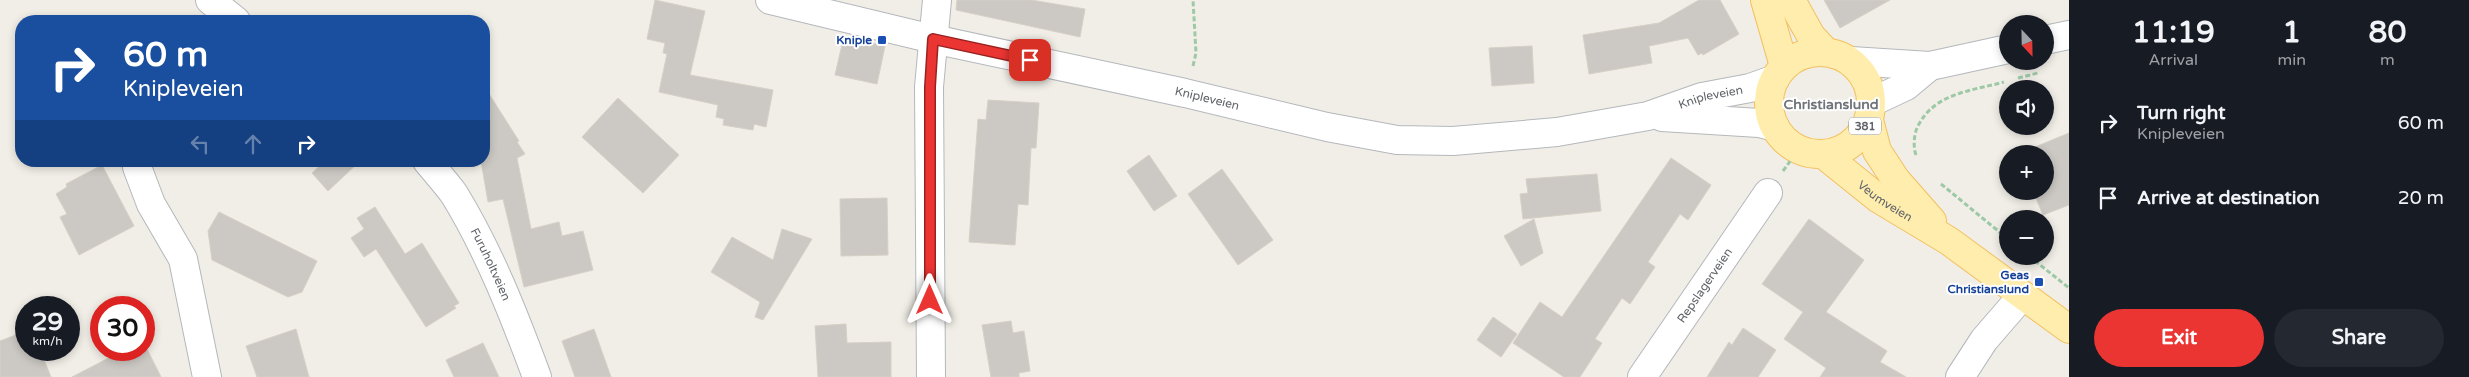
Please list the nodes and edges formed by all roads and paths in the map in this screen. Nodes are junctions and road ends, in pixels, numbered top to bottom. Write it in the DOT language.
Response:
graph roads {
  1 [pos="770,0"];
  2 [pos="937,0"];
  3 [pos="1193,0"];
  4 [pos="1766,0"];
  5 [pos="1791,0"];
  6 [pos="2069,35"];
  7 [pos="2054,38"];
  8 [pos="933,39"];
  9 [pos="1999,51"];
  10 [pos="1826,52"];
  11 [pos="1851,61"];
  12 [pos="1930,66"];
  13 [pos="1779,73"];
  14 [pos="2038,73"];
  15 [pos="1185,93"];
  16 [pos="1870,111"];
  17 [pos="1648,116"];
  18 [pos="1775,127"];
  19 [pos="1823,154"];
  20 [pos="1919,160"];
  21 [pos="137,167"];
  22 [pos="432,167"];
  23 [pos="1934,177"];
  24 [pos="1768,193"];
  25 [pos="1999,232"];
  26 [pos="1949,241"];
  27 [pos="2040,265"];
  28 [pos="2069,288"];
  29 [pos="2022,296"];
  30 [pos="2069,329"];
  31 [pos="207,377"];
  32 [pos="537,377"];
  33 [pos="931,377"];
  34 [pos="1642,377"];
  35 [pos="1960,377"];
  1 -- 8 [label="street, Knipleveien"];
  2 -- 8 [label="street"];
  3 -- 15 [label="path"];
  4 -- 13 [label="main road"];
  5 -- 10 [label="main road"];
  6 -- 7 [label="street"];
  8 -- 15 [label="street, Knipleveien"];
  8 -- 33 [label="street"];
  9 -- 12 [label="street"];
  10 -- 11 [label="main road"];
  10 -- 13 [label="main road"];
  11 -- 12 [label="street"];
  11 -- 16 [label="main road, 381"];
  12 -- 16 [label="street"];
  13 -- 17 [label="street, Knipleveien"];
  13 -- 18 [label="main road"];
  14 -- 20 [label="path"];
  15 -- 17 [label="street, Knipleveien"];
  16 -- 19 [label="main road, 381"];
  16 -- 26 [label="main road, Veumveien / 381"];
  17 -- 18 [label="street, Knipleveien"];
  18 -- 19 [label="main road, 381"];
  19 -- 26 [label="main road, Veumveien / 381"];
  21 -- 31 [label="street"];
  22 -- 32 [label="street, Furuholtveien"];
  23 -- 25 [label="path"];
  24 -- 34 [label="street, Repslagerveien"];
  26 -- 29 [label="main road, Veumveien / 381"];
  27 -- 28 [label="path"];
  29 -- 30 [label="main road, Veumveien / 381"];
  29 -- 35 [label="street"];
}
